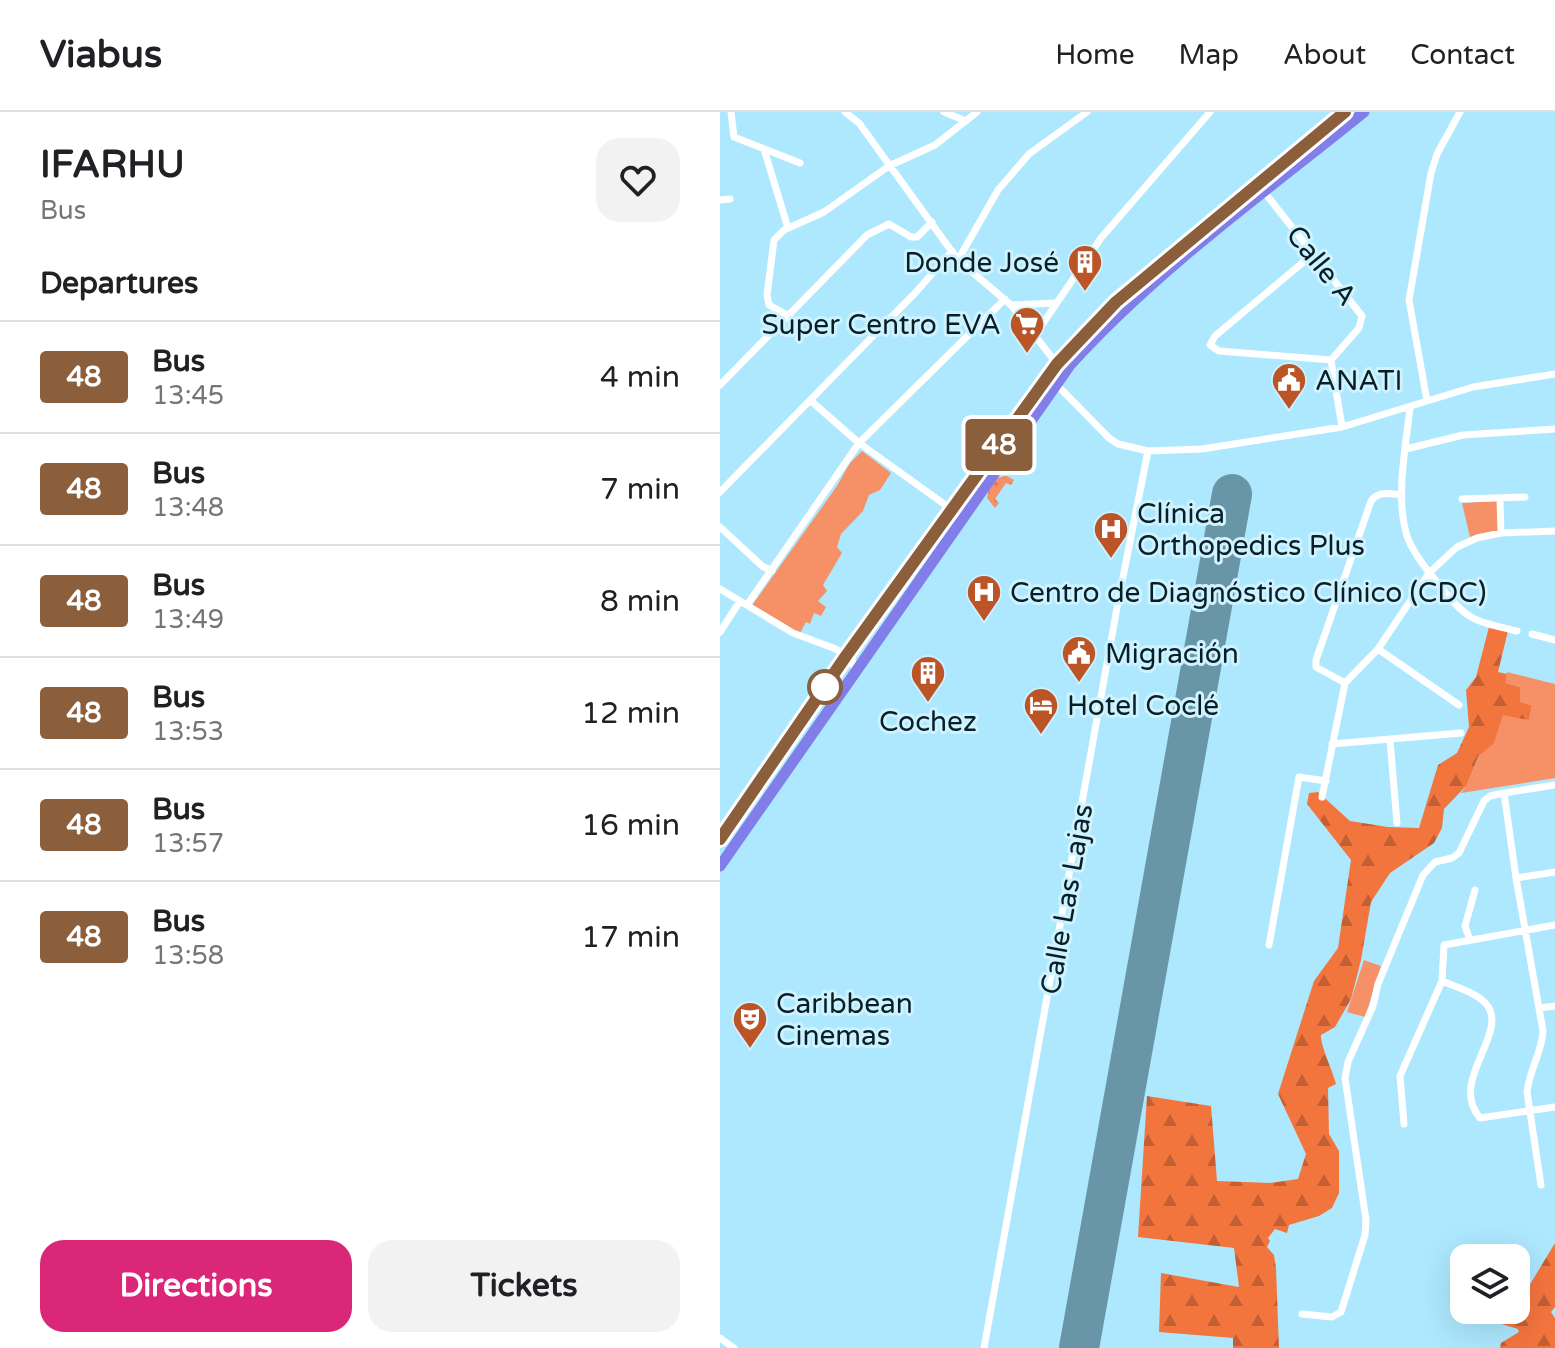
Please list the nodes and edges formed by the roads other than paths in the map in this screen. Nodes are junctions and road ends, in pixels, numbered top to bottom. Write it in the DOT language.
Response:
graph roads {
  1 [pos="731,112"];
  2 [pos="845,112"];
  3 [pos="944,112"];
  4 [pos="977,112"];
  5 [pos="1087,112"];
  6 [pos="1210,112"];
  7 [pos="1345,112"];
  8 [pos="1364,112"];
  9 [pos="1460,112"];
  10 [pos="966,121"];
  11 [pos="764,149"];
  12 [pos="800,163"];
  13 [pos="889,166"];
  14 [pos="1265,193"];
  15 [pos="730,199"];
  16 [pos="720,200"];
  17 [pos="932,222"];
  18 [pos="788,228"];
  19 [pos="952,251"];
  20 [pos="1313,254"];
  21 [pos="958,260"];
  22 [pos="1008,302"];
  23 [pos="1056,303"];
  24 [pos="789,316"];
  25 [pos="1035,335"];
  26 [pos="1331,360"];
  27 [pos="1054,374"];
  28 [pos="1555,374"];
  29 [pos="720,385"];
  30 [pos="1047,397"];
  31 [pos="810,400"];
  32 [pos="1427,401"];
  33 [pos="1410,407"];
  34 [pos="1342,427"];
  35 [pos="1555,429"];
  36 [pos="859,443"];
  37 [pos="1406,449"];
  38 [pos="1148,451"];
  39 [pos="720,492"];
  40 [pos="1402,495"];
  41 [pos="1525,497"];
  42 [pos="1500,498"];
  43 [pos="1462,499"];
  44 [pos="958,514"];
  45 [pos="720,527"];
  46 [pos="1555,531"];
  47 [pos="1501,533"];
  48 [pos="772,571"];
  49 [pos="1429,573"];
  50 [pos="720,589"];
  51 [pos="743,603"];
  52 [pos="1517,631"];
  53 [pos="720,632"];
  54 [pos="1532,634"];
  55 [pos="1555,640"];
  56 [pos="1378,649"];
  57 [pos="868,654"];
  58 [pos="846,656"];
  59 [pos="855,673"];
  60 [pos="1345,683"];
  61 [pos="1459,705"];
  62 [pos="1461,733"];
  63 [pos="1390,740"];
  64 [pos="1332,744"];
  65 [pos="1326,781"];
  66 [pos="1555,785"];
  67 [pos="1504,793"];
  68 [pos="1322,797"];
  69 [pos="1397,823"];
  70 [pos="720,839"];
  71 [pos="720,866"];
  72 [pos="1555,872"];
  73 [pos="1516,878"];
  74 [pos="1475,890"];
  75 [pos="1555,925"];
  76 [pos="1524,930"];
  77 [pos="1470,940"];
  78 [pos="1269,945"];
  79 [pos="1442,981"];
  80 [pos="1555,1006"];
  81 [pos="1540,1008"];
  82 [pos="1555,1107"];
  83 [pos="1530,1111"];
  84 [pos="1404,1124"];
  85 [pos="1541,1185"];
  86 [pos="1302,1314"];
  87 [pos="720,1338"];
  88 [pos="734,1348"];
  89 [pos="984,1348"];
  1 -- 11 [label="street"];
  2 -- 13 [label="street"];
  3 -- 10 [label="street"];
  4 -- 10 [label="street"];
  5 -- 21 [label="street"];
  6 -- 23 [label="street"];
  7 -- 27 [label="highway"];
  8 -- 14 [label="highway"];
  9 -- 32 [label="street"];
  10 -- 13 [label="street"];
  11 -- 12 [label="street"];
  11 -- 18 [label="street"];
  13 -- 17 [label="street"];
  13 -- 18 [label="street"];
  14 -- 20 [label="street, Calle A"];
  14 -- 27 [label="highway"];
  15 -- 16 [label="street"];
  17 -- 19 [label="street"];
  17 -- 24 [label="street"];
  18 -- 24 [label="street"];
  19 -- 21 [label="street"];
  19 -- 31 [label="street"];
  20 -- 26 [label="street, Calle A"];
  20 -- 26 [label="street"];
  21 -- 22 [label="street"];
  22 -- 23 [label="street"];
  22 -- 25 [label="street"];
  22 -- 36 [label="street"];
  23 -- 25 [label="street"];
  24 -- 29 [label="street"];
  25 -- 27 [label="street"];
  26 -- 34 [label="street"];
  27 -- 30 [label="highway"];
  27 -- 30 [label="highway"];
  27 -- 38 [label="street"];
  27 -- 44 [label="highway"];
  28 -- 32 [label="street"];
  30 -- 44 [label="highway"];
  31 -- 36 [label="street"];
  31 -- 39 [label="street"];
  32 -- 33 [label="street"];
  33 -- 34 [label="street"];
  33 -- 37 [label="street"];
  34 -- 38 [label="street"];
  35 -- 37 [label="street"];
  36 -- 44 [label="street"];
  36 -- 48 [label="street"];
  37 -- 40 [label="street"];
  38 -- 89 [label="street, Calle Las Lajas"];
  40 -- 49 [label="street"];
  40 -- 60 [label="street"];
  41 -- 42 [label="street"];
  42 -- 43 [label="street"];
  42 -- 47 [label="street"];
  44 -- 57 [label="highway"];
  44 -- 58 [label="highway"];
  45 -- 48 [label="street"];
  46 -- 47 [label="street"];
  47 -- 49 [label="street"];
  48 -- 51 [label="street"];
  49 -- 52 [label="street"];
  49 -- 56 [label="street"];
  50 -- 51 [label="street"];
  51 -- 53 [label="street"];
  51 -- 58 [label="street"];
  54 -- 55 [label="street"];
  56 -- 60 [label="street"];
  56 -- 61 [label="street"];
  57 -- 58 [label="street"];
  57 -- 59 [label="highway"];
  58 -- 59 [label="street"];
  58 -- 70 [label="highway"];
  59 -- 71 [label="highway"];
  60 -- 64 [label="street"];
  62 -- 63 [label="street"];
  63 -- 64 [label="street"];
  63 -- 69 [label="street"];
  64 -- 65 [label="street"];
  65 -- 68 [label="street"];
  65 -- 78 [label="street"];
  66 -- 67 [label="street"];
  67 -- 73 [label="street"];
  67 -- 86 [label="street"];
  72 -- 73 [label="street"];
  73 -- 76 [label="street"];
  74 -- 77 [label="street"];
  75 -- 76 [label="street"];
  76 -- 77 [label="street"];
  76 -- 81 [label="street"];
  77 -- 79 [label="street"];
  79 -- 83 [label="street"];
  79 -- 84 [label="street"];
  80 -- 81 [label="street"];
  81 -- 83 [label="street"];
  82 -- 83 [label="street"];
  83 -- 85 [label="street"];
  87 -- 88 [label="street"];
}
